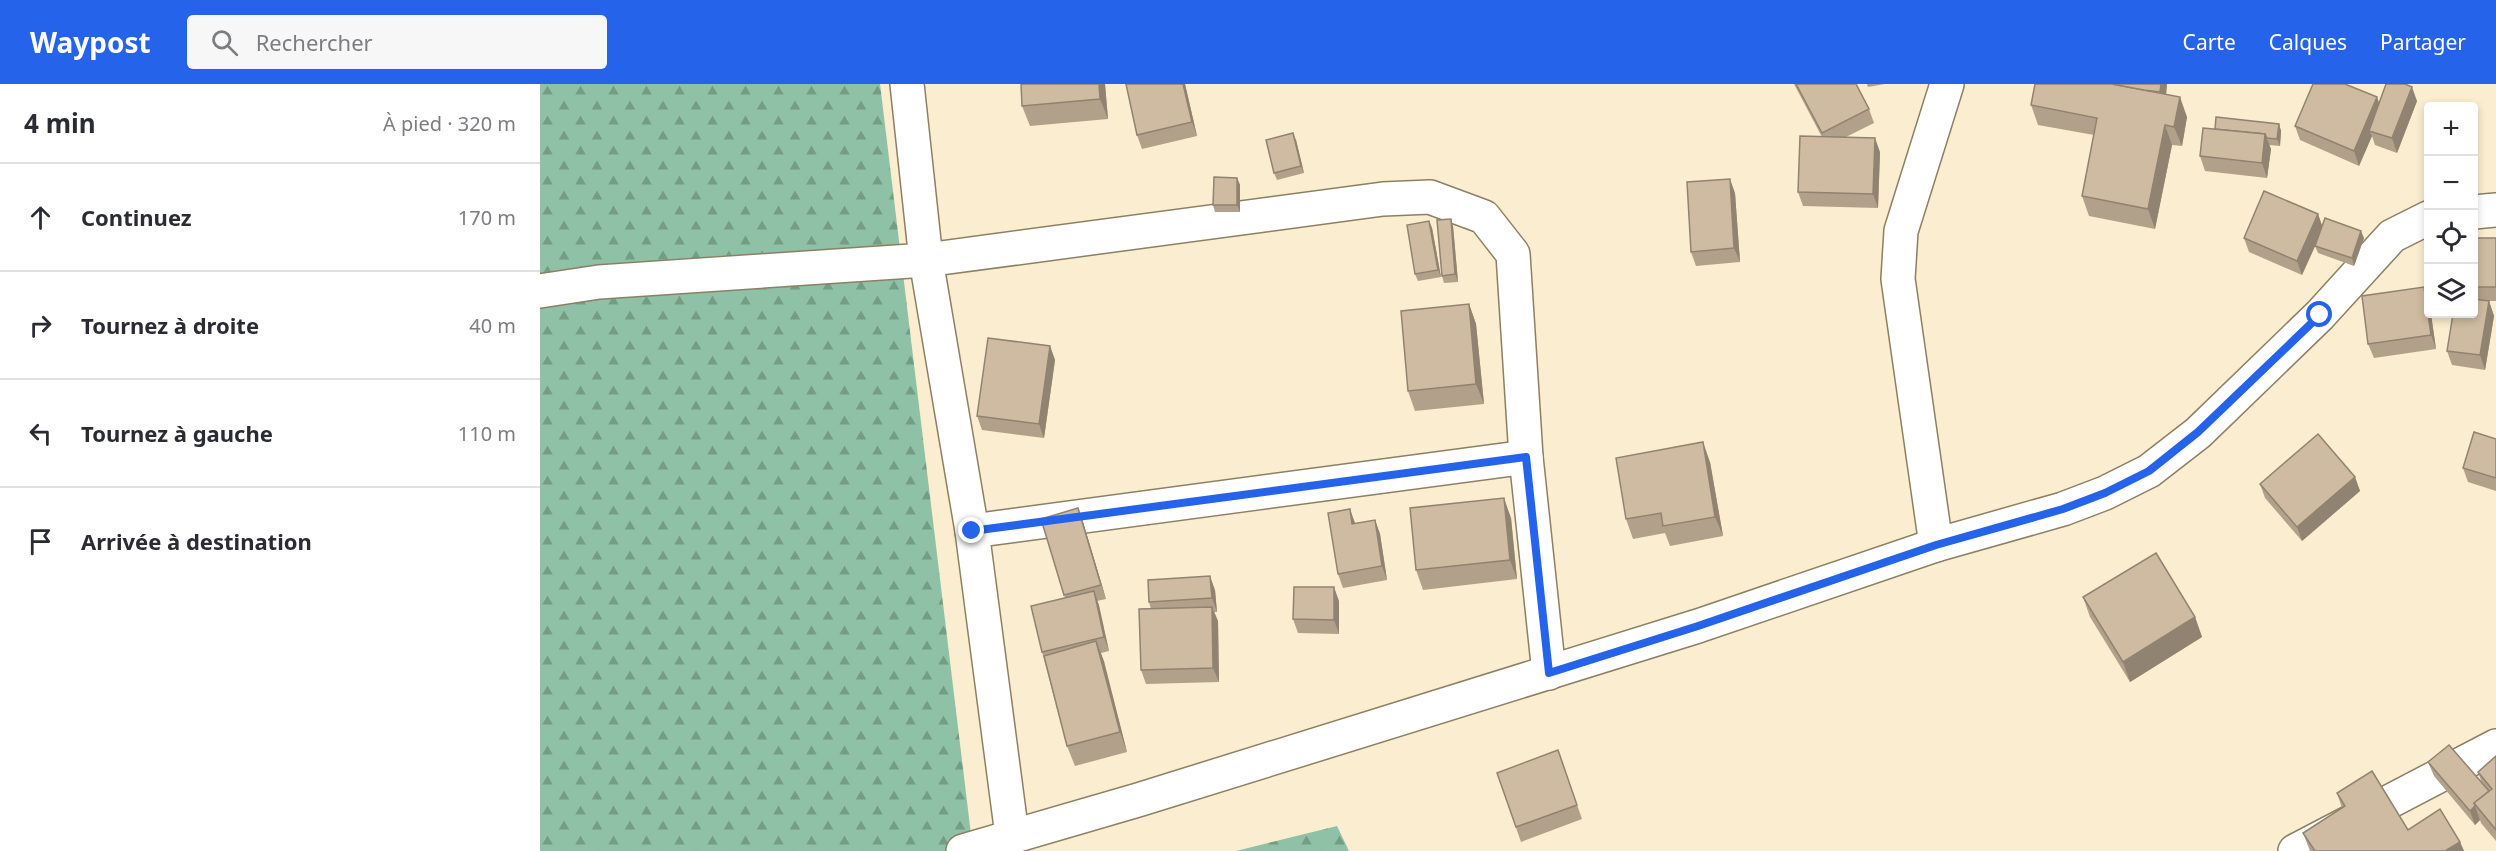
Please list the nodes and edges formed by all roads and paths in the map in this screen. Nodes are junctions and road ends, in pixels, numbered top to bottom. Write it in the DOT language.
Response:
graph roads {
  1 [pos="907,84"];
  2 [pos="1947,84"];
  3 [pos="2496,210"];
  4 [pos="2478,212"];
  5 [pos="2424,220"];
  6 [pos="926,260"];
  7 [pos="540,291"];
  8 [pos="1526,457"];
  9 [pos="972,531"];
  10 [pos="1936,545"];
  11 [pos="1549,673"];
  12 [pos="2496,746"];
  13 [pos="1012,835"];
  14 [pos="963,851"];
  15 [pos="2295,851"];
  1 -- 6 [label="street"];
  2 -- 10 [label="street"];
  3 -- 4 [label="street"];
  5 -- 10 [label="street"];
  6 -- 7 [label="street"];
  6 -- 8 [label="street"];
  6 -- 9 [label="street"];
  8 -- 9 [label="street"];
  8 -- 11 [label="street"];
  9 -- 13 [label="street"];
  10 -- 11 [label="street"];
  11 -- 13 [label="street"];
  12 -- 15 [label="street"];
  13 -- 14 [label="street"];
}
